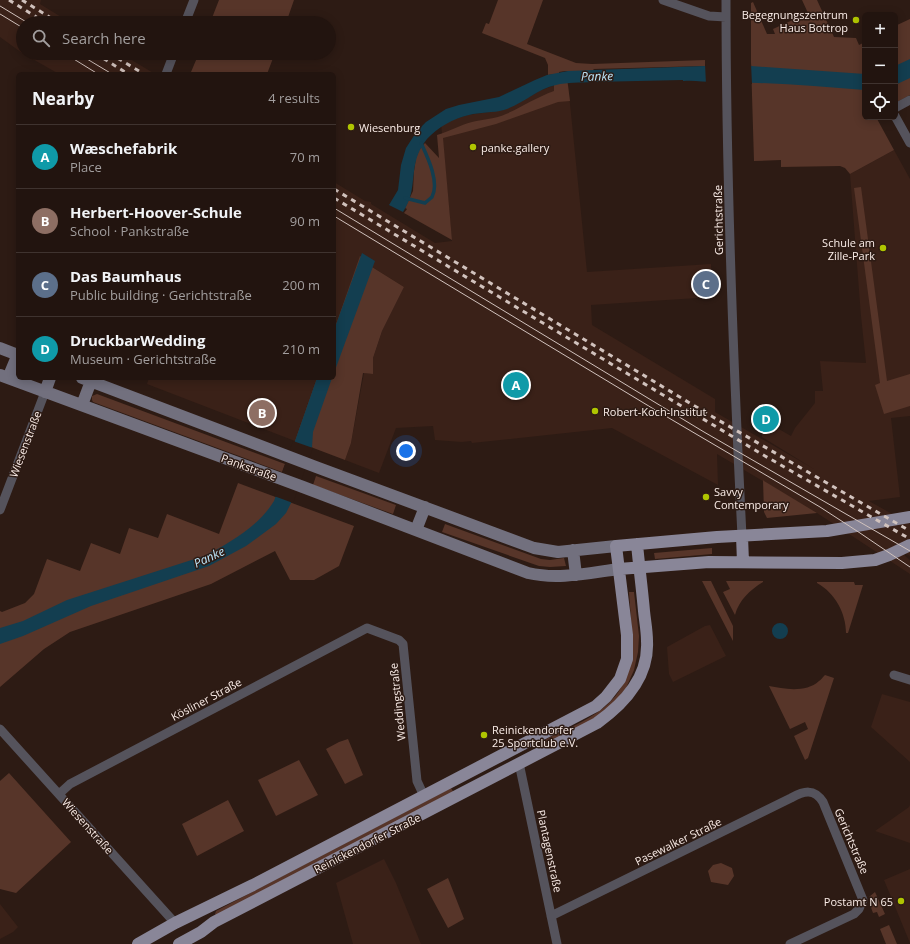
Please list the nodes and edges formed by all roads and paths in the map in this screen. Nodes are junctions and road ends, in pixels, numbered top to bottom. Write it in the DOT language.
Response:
graph roads {
  1 [pos="194,0"];
  2 [pos="663,0"];
  3 [pos="726,0"];
  4 [pos="188,16"];
  5 [pos="726,17"];
  6 [pos="171,60"];
  7 [pos="167,72"];
  8 [pos="910,100"];
  9 [pos="898,106"];
  10 [pos="897,120"];
  11 [pos="910,143"];
  12 [pos="0,348"];
  13 [pos="16,353"];
  14 [pos="16,357"];
  15 [pos="4,377"];
  16 [pos="49,380"];
  17 [pos="86,380"];
  18 [pos="45,392"];
  19 [pos="82,405"];
  20 [pos="424,507"];
  21 [pos="0,510"];
  22 [pos="910,517"];
  23 [pos="416,530"];
  24 [pos="742,536"];
  25 [pos="637,544"];
  26 [pos="910,545"];
  27 [pos="616,546"];
  28 [pos="573,550"];
  29 [pos="743,562"];
  30 [pos="640,567"];
  31 [pos="619,569"];
  32 [pos="576,575"];
  33 [pos="367,628"];
  34 [pos="894,675"];
  35 [pos="910,680"];
  36 [pos="0,729"];
  37 [pos="512,750"];
  38 [pos="519,763"];
  39 [pos="58,794"];
  40 [pos="815,794"];
  41 [pos="424,796"];
  42 [pos="207,908"];
  43 [pos="551,916"];
  44 [pos="214,922"];
  45 [pos="176,923"];
  46 [pos="182,942"];
  47 [pos="138,944"];
  48 [pos="557,944"];
  49 [pos="790,944"];
  1 -- 4 [label="street"];
  2 -- 5 [label="street"];
  3 -- 5 [label="street, Gerichtstraße"];
  5 -- 24 [label="street, Gerichtstraße"];
  6 -- 7 [label="street"];
  8 -- 9 [label="street"];
  10 -- 11 [label="street"];
  12 -- 13 [label="main road, Pankstraße"];
  14 -- 15 [label="main road, Pankstraße"];
  15 -- 18 [label="main road, Pankstraße"];
  16 -- 18 [label="main road, Wiesenstraße"];
  17 -- 19 [label="main road, Pankstraße"];
  17 -- 20 [label="main road, Pankstraße"];
  18 -- 19 [label="main road, Pankstraße"];
  18 -- 21 [label="street, Wiesenstraße"];
  19 -- 23 [label="main road, Pankstraße"];
  20 -- 23 [label="main road"];
  20 -- 28 [label="main road, Pankstraße"];
  22 -- 24 [label="main road"];
  23 -- 32 [label="main road, Pankstraße"];
  24 -- 25 [label="main road"];
  24 -- 29 [label="main road"];
  25 -- 27 [label="main road"];
  25 -- 30 [label="main road, Reinickendorfer Straße"];
  26 -- 29 [label="main road"];
  27 -- 28 [label="main road, Pankstraße"];
  27 -- 31 [label="main road, Reinickendorfer Straße"];
  28 -- 32 [label="main road"];
  29 -- 30 [label="main road"];
  30 -- 31 [label="main road"];
  30 -- 38 [label="main road, Reinickendorfer Straße"];
  31 -- 32 [label="main road, Pankstraße"];
  31 -- 37 [label="main road, Reinickendorfer Straße"];
  33 -- 39 [label="street, Kösliner Straße"];
  33 -- 41 [label="street, Weddingstraße"];
  34 -- 35 [label="street"];
  36 -- 39 [label="street, Wiesenstraße"];
  37 -- 38 [label="main road"];
  37 -- 41 [label="main road, Reinickendorfer Straße"];
  38 -- 43 [label="street, Plantagenstraße"];
  38 -- 44 [label="main road, Reinickendorfer Straße"];
  39 -- 45 [label="street, Wiesenstraße"];
  40 -- 43 [label="street, Pasewalker Straße"];
  40 -- 49 [label="street, Gerichtstraße"];
  41 -- 42 [label="main road, Reinickendorfer Straße"];
  42 -- 44 [label="main road"];
  42 -- 45 [label="main road, Reinickendorfer Straße"];
  43 -- 48 [label="street, Plantagenstraße"];
  44 -- 46 [label="main road, Reinickendorfer Straße"];
  45 -- 46 [label="main road, Reinickendorfer Straße"];
  45 -- 47 [label="main road, Reinickendorfer Straße"];
}
